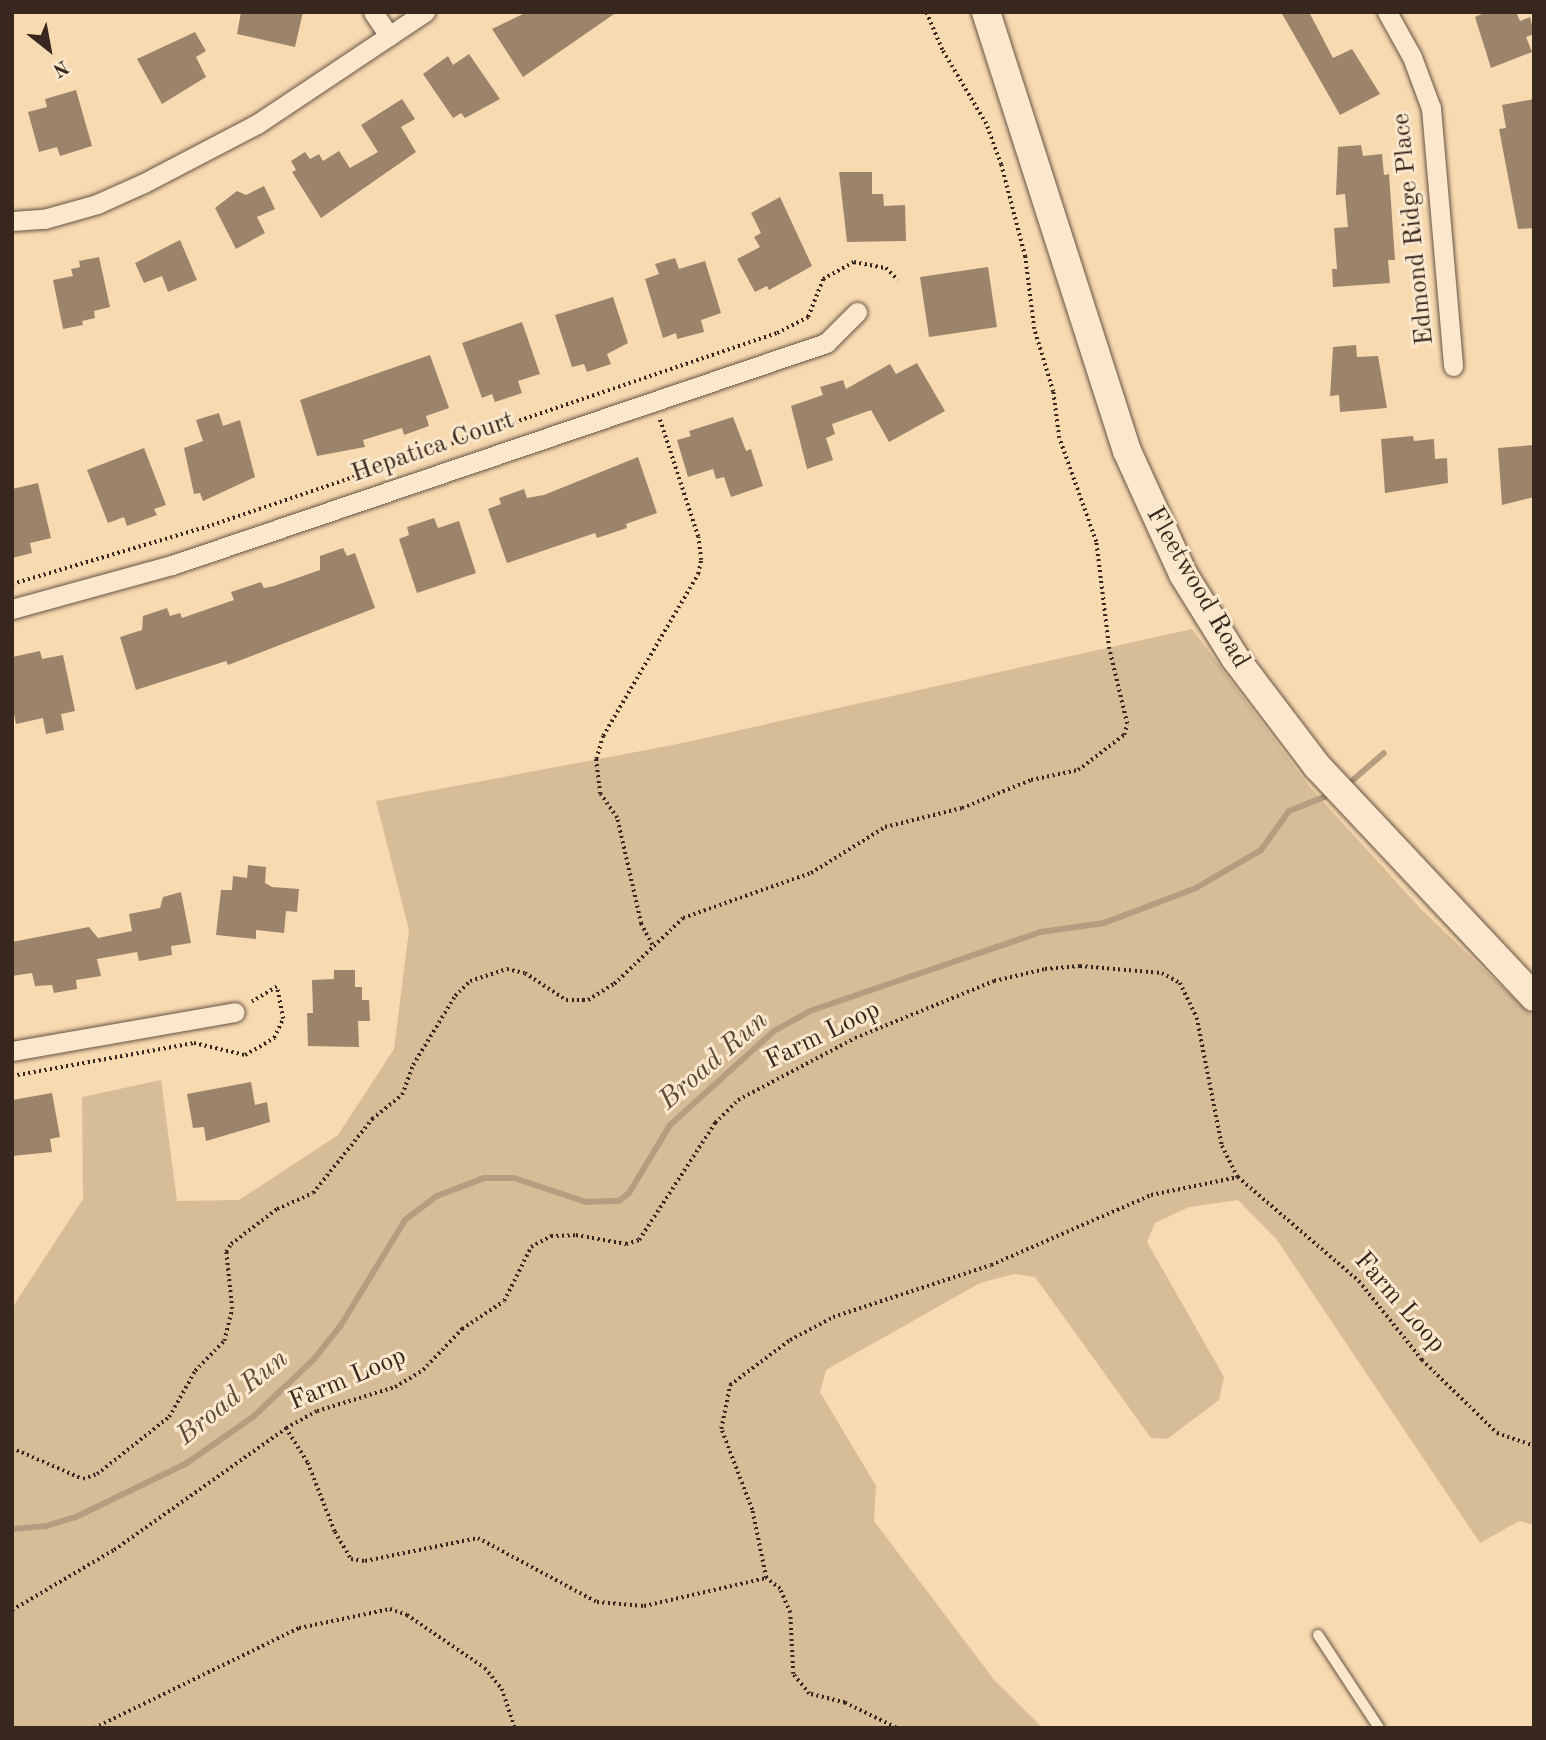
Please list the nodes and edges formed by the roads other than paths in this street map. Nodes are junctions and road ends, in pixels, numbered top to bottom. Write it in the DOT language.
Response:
graph roads {
  1 [pos="373,12"];
  2 [pos="425,12"];
  3 [pos="986,12"];
  4 [pos="1387,12"];
  5 [pos="389,36"];
  6 [pos="12,221"];
  7 [pos="857,312"];
  8 [pos="1453,366"];
  9 [pos="12,608"];
  10 [pos="1534,997"];
  11 [pos="235,1013"];
  12 [pos="12,1051"];
  13 [pos="1318,1635"];
  14 [pos="1379,1728"];
  1 -- 5 [label="street"];
  2 -- 5 [label="street"];
  3 -- 10 [label="main road, Fleetwood Road"];
  4 -- 8 [label="street, Edmond Ridge Place"];
  5 -- 6 [label="street"];
  7 -- 9 [label="street, Hepatica Court"];
  11 -- 12 [label="street"];
  13 -- 14 [label="lane"];
}
